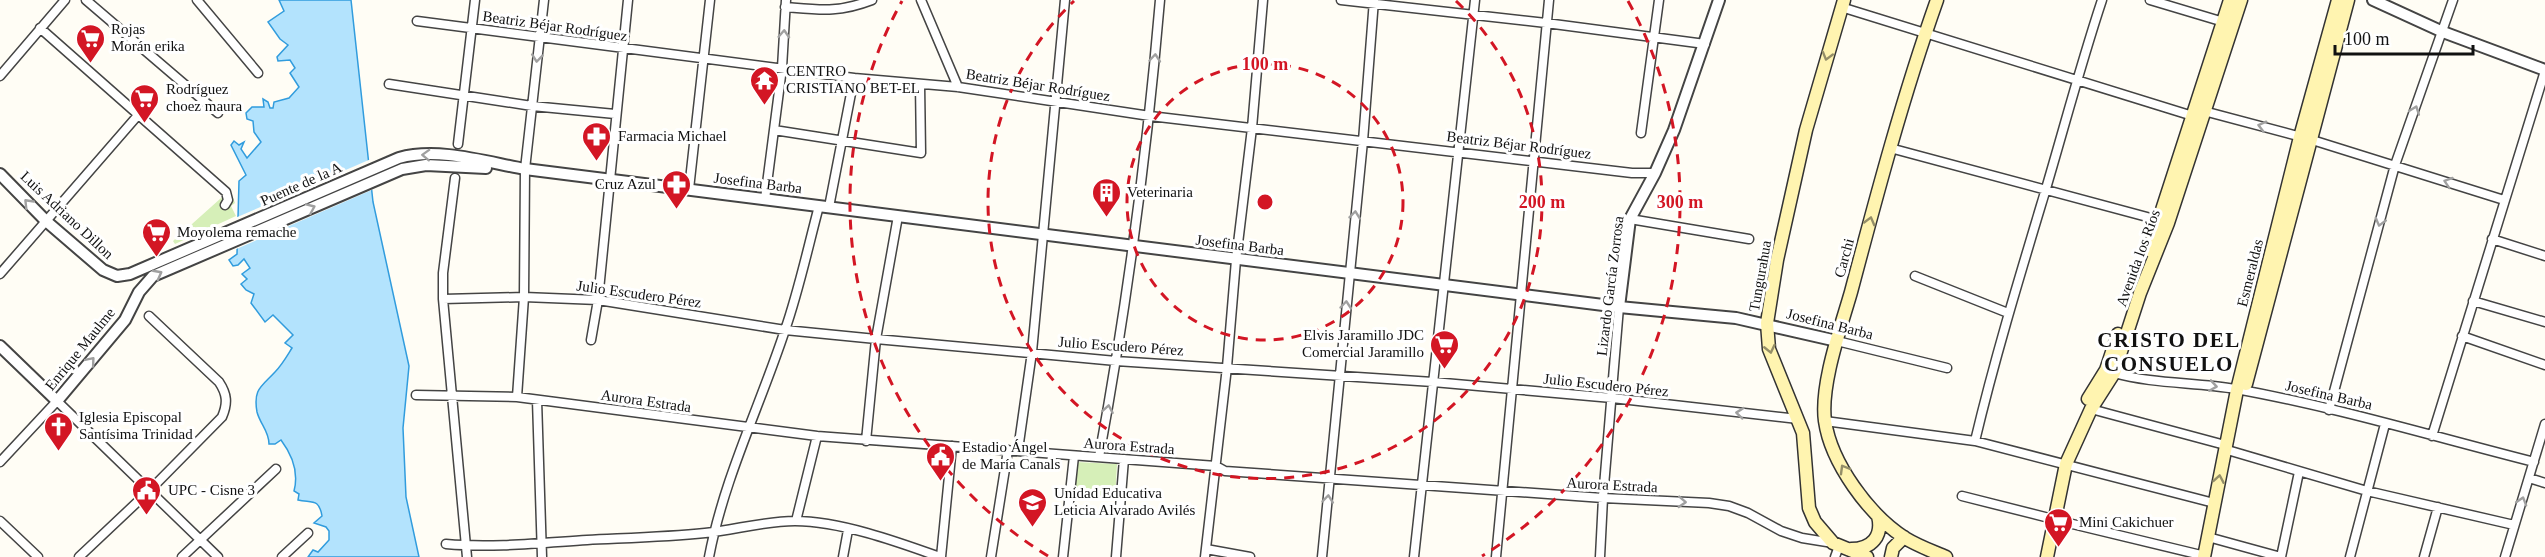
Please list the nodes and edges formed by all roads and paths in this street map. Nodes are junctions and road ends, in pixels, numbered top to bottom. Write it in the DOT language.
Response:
graph roads {
  1 [pos="64,0"];
  2 [pos="86,0"];
  3 [pos="197,0"];
  4 [pos="475,0"];
  5 [pos="543,0"];
  6 [pos="628,0"];
  7 [pos="710,0"];
  8 [pos="872,0"];
  9 [pos="921,0"];
  10 [pos="1065,0"];
  11 [pos="1160,0"];
  12 [pos="1263,0"];
  13 [pos="1341,0"];
  14 [pos="1475,0"];
  15 [pos="1549,0"];
  16 [pos="1659,0"];
  17 [pos="1719,0"];
  18 [pos="1937,0"];
  19 [pos="2102,0"];
  20 [pos="2150,0"];
  21 [pos="2230,0"];
  22 [pos="2241,0"];
  23 [pos="2338,0"];
  24 [pos="2348,0"];
  25 [pos="2373,0"];
  26 [pos="2453,0"];
  27 [pos="1374,2"];
  28 [pos="786,3"];
  29 [pos="1843,4"];
  30 [pos="1473,14"];
  31 [pos="417,21"];
  32 [pos="1546,23"];
  33 [pos="2228,23"];
  34 [pos="472,27"];
  35 [pos="40,28"];
  36 [pos="2443,32"];
  37 [pos="1925,33"];
  38 [pos="539,36"];
  39 [pos="1654,37"];
  40 [pos="1705,44"];
  41 [pos="622,49"];
  42 [pos="703,57"];
  43 [pos="782,68"];
  44 [pos="2545,70"];
  45 [pos="258,74"];
  46 [pos="0,76"];
  47 [pos="854,78"];
  48 [pos="2076,78"];
  49 [pos="389,84"];
  50 [pos="920,84"];
  51 [pos="958,87"];
  52 [pos="463,95"];
  53 [pos="1057,103"];
  54 [pos="532,106"];
  55 [pos="218,113"];
  56 [pos="2197,113"];
  57 [pos="139,114"];
  58 [pos="615,114"];
  59 [pos="1150,116"];
  60 [pos="1252,128"];
  61 [pos="774,130"];
  62 [pos="1641,133"];
  63 [pos="2305,138"];
  64 [pos="842,140"];
  65 [pos="1363,141"];
  66 [pos="458,144"];
  67 [pos="1890,148"];
  68 [pos="1459,151"];
  69 [pos="399,158"];
  70 [pos="1534,160"];
  71 [pos="2395,165"];
  72 [pos="402,169"];
  73 [pos="525,169"];
  74 [pos="1655,173"];
  75 [pos="0,174"];
  76 [pos="455,178"];
  77 [pos="609,179"];
  78 [pos="689,189"];
  79 [pos="2045,190"];
  80 [pos="765,199"];
  81 [pos="2504,200"];
  82 [pos="225,205"];
  83 [pos="824,206"];
  84 [pos="898,216"];
  85 [pos="1630,219"];
  86 [pos="46,221"];
  87 [pos="2163,221"];
  88 [pos="1042,236"];
  89 [pos="1749,239"];
  90 [pos="2492,239"];
  91 [pos="217,243"];
  92 [pos="1134,247"];
  93 [pos="2545,256"];
  94 [pos="1236,260"];
  95 [pos="0,274"];
  96 [pos="1349,274"];
  97 [pos="1915,276"];
  98 [pos="1444,285"];
  99 [pos="1521,295"];
  100 [pos="524,297"];
  101 [pos="443,299"];
  102 [pos="598,300"];
  103 [pos="2473,301"];
  104 [pos="1620,307"];
  105 [pos="2008,313"];
  106 [pos="149,315"];
  107 [pos="2545,322"];
  108 [pos="1767,323"];
  109 [pos="785,330"];
  110 [pos="2462,336"];
  111 [pos="591,339"];
  112 [pos="876,339"];
  113 [pos="1837,341"];
  114 [pos="0,346"];
  115 [pos="1032,352"];
  116 [pos="1116,361"];
  117 [pos="2545,365"];
  118 [pos="1227,367"];
  119 [pos="1947,368"];
  120 [pos="2114,374"];
  121 [pos="1340,375"];
  122 [pos="1433,382"];
  123 [pos="1513,389"];
  124 [pos="2241,390"];
  125 [pos="416,395"];
  126 [pos="450,395"];
  127 [pos="517,397"];
  128 [pos="1612,398"];
  129 [pos="537,400"];
  130 [pos="57,401"];
  131 [pos="2091,409"];
  132 [pos="2329,410"];
  133 [pos="1798,419"];
  134 [pos="1825,421"];
  135 [pos="2385,424"];
  136 [pos="2545,424"];
  137 [pos="747,428"];
  138 [pos="817,436"];
  139 [pos="2433,436"];
  140 [pos="866,441"];
  141 [pos="1975,441"];
  142 [pos="952,446"];
  143 [pos="2224,447"];
  144 [pos="1008,450"];
  145 [pos="1018,450"];
  146 [pos="1074,456"];
  147 [pos="1099,457"];
  148 [pos="1124,459"];
  149 [pos="0,462"];
  150 [pos="2534,462"];
  151 [pos="2062,463"];
  152 [pos="1216,466"];
  153 [pos="276,469"];
  154 [pos="2298,472"];
  155 [pos="2529,478"];
  156 [pos="1329,479"];
  157 [pos="2545,483"];
  158 [pos="1422,486"];
  159 [pos="149,491"];
  160 [pos="1503,491"];
  161 [pos="2367,491"];
  162 [pos="1962,496"];
  163 [pos="1603,498"];
  164 [pos="2214,503"];
  165 [pos="2438,507"];
  166 [pos="1878,516"];
  167 [pos="2054,519"];
  168 [pos="0,521"];
  169 [pos="796,521"];
  170 [pos="2514,525"];
  171 [pos="848,530"];
  172 [pos="714,531"];
  173 [pos="308,533"];
  174 [pos="1904,537"];
  175 [pos="2208,537"];
  176 [pos="200,540"];
  177 [pos="541,543"];
  178 [pos="446,544"];
  179 [pos="465,546"];
  180 [pos="1838,548"];
  181 [pos="1206,553"];
  182 [pos="2205,556"];
  183 [pos="38,557"];
  184 [pos="80,557"];
  185 [pos="182,557"];
  186 [pos="218,557"];
  187 [pos="282,557"];
  188 [pos="466,557"];
  189 [pos="542,557"];
  190 [pos="709,557"];
  191 [pos="843,557"];
  192 [pos="941,557"];
  193 [pos="992,557"];
  194 [pos="1063,557"];
  195 [pos="1116,557"];
  196 [pos="1250,557"];
  197 [pos="1322,557"];
  198 [pos="1414,557"];
  199 [pos="1496,557"];
  200 [pos="1600,557"];
  201 [pos="1867,557"];
  202 [pos="1891,557"];
  203 [pos="1946,557"];
  204 [pos="2040,557"];
  205 [pos="2047,557"];
  206 [pos="2281,557"];
  207 [pos="2350,557"];
  208 [pos="2424,557"];
  209 [pos="2505,557"];
  1 -- 35 [label="street"];
  2 -- 55 [label="street"];
  3 -- 45 [label="street"];
  4 -- 34 [label="street"];
  5 -- 38 [label="street"];
  6 -- 41 [label="street"];
  7 -- 42 [label="street"];
  8 -- 28 [label="street"];
  9 -- 51 [label="street"];
  10 -- 53 [label="street"];
  59 -- 11 [label="street, one-way"];
  12 -- 60 [label="street"];
  13 -- 27 [label="street"];
  14 -- 30 [label="street"];
  15 -- 32 [label="street"];
  16 -- 39 [label="street"];
  17 -- 40 [label="street, Lizardo García Zorrosa"];
  18 -- 37 [label="main road, Carchi"];
  19 -- 48 [label="street"];
  20 -- 33 [label="street"];
  21 -- 33 [label="main road, Avenida los Ríos"];
  22 -- 33 [label="main road, Avenida los Ríos"];
  23 -- 63 [label="main road, Esmeraldas"];
  24 -- 63 [label="main road, Esmeraldas"];
  25 -- 36 [label="street"];
  26 -- 36 [label="street"];
  27 -- 30 [label="street"];
  27 -- 65 [label="street"];
  43 -- 28 [label="street, one-way"];
  29 -- 37 [label="street"];
  29 -- 108 [label="main road, Tungurahua, one-way"];
  30 -- 32 [label="street"];
  30 -- 68 [label="street"];
  31 -- 34 [label="street, Beatriz Béjar Rodríguez"];
  32 -- 39 [label="street"];
  32 -- 70 [label="street"];
  33 -- 56 [label="main road, Avenida los Ríos"];
  34 -- 38 [label="street, Beatriz Béjar Rodríguez"];
  34 -- 52 [label="street"];
  35 -- 46 [label="street"];
  35 -- 57 [label="street"];
  36 -- 44 [label="street"];
  71 -- 36 [label="street, one-way"];
  37 -- 48 [label="street"];
  37 -- 67 [label="main road, Carchi"];
  38 -- 41 [label="street, Beatriz Béjar Rodríguez"];
  38 -- 54 [label="street, one-way"];
  39 -- 40 [label="street"];
  39 -- 62 [label="street"];
  40 -- 74 [label="street, Lizardo García Zorrosa"];
  41 -- 42 [label="street, Beatriz Béjar Rodríguez"];
  41 -- 58 [label="street"];
  42 -- 43 [label="street, Beatriz Béjar Rodríguez"];
  42 -- 78 [label="street"];
  43 -- 47 [label="street, Beatriz Béjar Rodríguez"];
  43 -- 61 [label="street"];
  44 -- 81 [label="street"];
  47 -- 50 [label="street, Beatriz Béjar Rodríguez"];
  47 -- 64 [label="street"];
  48 -- 56 [label="street"];
  48 -- 79 [label="street"];
  49 -- 52 [label="street"];
  50 -- 51 [label="street, Beatriz Béjar Rodríguez"];
  50 -- 64 [label="street"];
  51 -- 53 [label="street, Beatriz Béjar Rodríguez"];
  52 -- 54 [label="street"];
  52 -- 66 [label="street"];
  53 -- 59 [label="street, Beatriz Béjar Rodríguez"];
  53 -- 88 [label="street"];
  54 -- 58 [label="street"];
  54 -- 73 [label="street"];
  63 -- 56 [label="street, one-way"];
  56 -- 87 [label="main road, Avenida los Ríos"];
  57 -- 82 [label="street"];
  57 -- 86 [label="street"];
  58 -- 77 [label="street"];
  59 -- 60 [label="street, Beatriz Béjar Rodríguez"];
  59 -- 92 [label="street"];
  60 -- 65 [label="street, Beatriz Béjar Rodríguez"];
  60 -- 94 [label="street"];
  61 -- 64 [label="street"];
  61 -- 80 [label="street"];
  63 -- 71 [label="street"];
  63 -- 124 [label="main road, Esmeraldas"];
  64 -- 83 [label="street"];
  65 -- 68 [label="street, Beatriz Béjar Rodríguez"];
  96 -- 65 [label="street, one-way"];
  67 -- 79 [label="street"];
  113 -- 67 [label="main road, Carchi, one-way"];
  68 -- 70 [label="street, Beatriz Béjar Rodríguez"];
  68 -- 98 [label="street"];
  73 -- 69 [label="street, Josefina Barba, one-way"];
  69 -- 91 [label="street, Puente de la A"];
  70 -- 74 [label="street, Beatriz Béjar Rodríguez"];
  70 -- 99 [label="street"];
  81 -- 71 [label="street, one-way"];
  71 -- 132 [label="street, one-way"];
  72 -- 73 [label="street, Josefina Barba"];
  91 -- 72 [label="street, Puente de la A, one-way"];
  73 -- 77 [label="street, Josefina Barba"];
  73 -- 100 [label="street"];
  74 -- 85 [label="street, Lizardo García Zorrosa"];
  86 -- 75 [label="street, Luis Adriano Dillon, one-way"];
  76 -- 101 [label="street"];
  77 -- 78 [label="street, Josefina Barba"];
  77 -- 102 [label="street"];
  78 -- 80 [label="street, Josefina Barba"];
  79 -- 87 [label="street"];
  79 -- 105 [label="street"];
  80 -- 83 [label="street, Josefina Barba"];
  81 -- 90 [label="street"];
  83 -- 84 [label="street, Josefina Barba"];
  83 -- 109 [label="street"];
  84 -- 88 [label="street, Josefina Barba"];
  84 -- 112 [label="street"];
  85 -- 89 [label="street"];
  85 -- 104 [label="street, Lizardo García Zorrosa"];
  86 -- 91 [label="street, Luis Adriano Dillon"];
  86 -- 95 [label="street"];
  87 -- 120 [label="main road, Avenida los Ríos"];
  87 -- 151 [label="main road, Avenida los Ríos"];
  88 -- 92 [label="street, Josefina Barba"];
  88 -- 115 [label="street"];
  90 -- 93 [label="street"];
  90 -- 103 [label="street"];
  130 -- 91 [label="street, Enrique Maulme, one-way"];
  92 -- 94 [label="street, Josefina Barba"];
  92 -- 116 [label="street"];
  94 -- 96 [label="street, Josefina Barba"];
  94 -- 118 [label="street"];
  96 -- 98 [label="street, Josefina Barba"];
  121 -- 96 [label="street, one-way"];
  97 -- 105 [label="street"];
  98 -- 99 [label="street, Josefina Barba"];
  98 -- 122 [label="street"];
  99 -- 104 [label="street, Josefina Barba"];
  99 -- 123 [label="street"];
  100 -- 101 [label="street, Julio Escudero Pérez"];
  100 -- 102 [label="street, Julio Escudero Pérez"];
  100 -- 127 [label="street"];
  101 -- 126 [label="street"];
  102 -- 109 [label="street, Julio Escudero Pérez"];
  102 -- 111 [label="street"];
  103 -- 107 [label="street"];
  103 -- 110 [label="street"];
  104 -- 108 [label="street, Josefina Barba"];
  104 -- 128 [label="street, Lizardo García Zorrosa"];
  105 -- 141 [label="street"];
  106 -- 159 [label="street"];
  108 -- 113 [label="street, Josefina Barba"];
  108 -- 133 [label="main road, Tungurahua, one-way"];
  109 -- 112 [label="street, Julio Escudero Pérez"];
  109 -- 137 [label="street"];
  110 -- 117 [label="street"];
  110 -- 139 [label="street"];
  112 -- 115 [label="street, Julio Escudero Pérez"];
  112 -- 140 [label="street"];
  113 -- 119 [label="street, Josefina Barba"];
  113 -- 134 [label="main road, Carchi"];
  114 -- 130 [label="street"];
  115 -- 116 [label="street, Julio Escudero Pérez"];
  115 -- 145 [label="street"];
  116 -- 118 [label="street, Julio Escudero Pérez"];
  147 -- 116 [label="street, one-way"];
  118 -- 121 [label="street, Julio Escudero Pérez"];
  118 -- 152 [label="street"];
  120 -- 124 [label="street, Josefina Barba, one-way"];
  120 -- 131 [label="main road, Avenida los Ríos"];
  121 -- 122 [label="street, Julio Escudero Pérez"];
  121 -- 156 [label="street"];
  122 -- 123 [label="street, Julio Escudero Pérez"];
  122 -- 158 [label="street"];
  123 -- 128 [label="street, Julio Escudero Pérez"];
  123 -- 160 [label="street"];
  124 -- 132 [label="street, Josefina Barba"];
  124 -- 143 [label="main road, Esmeraldas"];
  125 -- 126 [label="street, Aurora Estrada"];
  126 -- 127 [label="street, Aurora Estrada"];
  126 -- 179 [label="street"];
  127 -- 129 [label="street, Aurora Estrada"];
  133 -- 128 [label="street, Julio Escudero Pérez, one-way"];
  128 -- 163 [label="street, Lizardo García Zorrosa"];
  129 -- 137 [label="street, Aurora Estrada"];
  129 -- 177 [label="street"];
  130 -- 149 [label="street, Enrique Maulme"];
  130 -- 159 [label="street"];
  131 -- 143 [label="street"];
  131 -- 151 [label="main road, Avenida los Ríos"];
  132 -- 135 [label="street, Josefina Barba"];
  133 -- 180 [label="main road, Tungurahua"];
  134 -- 141 [label="street"];
  166 -- 134 [label="main road, Carchi, one-way"];
  135 -- 139 [label="street, Josefina Barba"];
  135 -- 161 [label="street"];
  136 -- 150 [label="street"];
  137 -- 138 [label="street, Aurora Estrada"];
  137 -- 172 [label="street"];
  138 -- 140 [label="street, Aurora Estrada"];
  138 -- 169 [label="street"];
  139 -- 150 [label="street, Josefina Barba"];
  140 -- 142 [label="street, Aurora Estrada"];
  141 -- 151 [label="street"];
  142 -- 144 [label="street, Aurora Estrada"];
  142 -- 192 [label="street"];
  143 -- 154 [label="street"];
  164 -- 143 [label="main road, Esmeraldas, one-way"];
  144 -- 145 [label="street, Aurora Estrada"];
  144 -- 193 [label="street"];
  145 -- 146 [label="street, Aurora Estrada"];
  146 -- 147 [label="street, Aurora Estrada"];
  146 -- 194 [label="street"];
  147 -- 148 [label="street, Aurora Estrada"];
  148 -- 152 [label="street, Aurora Estrada"];
  148 -- 195 [label="street"];
  150 -- 155 [label="street"];
  151 -- 164 [label="street"];
  151 -- 167 [label="main road, Avenida los Ríos"];
  152 -- 156 [label="street, Aurora Estrada"];
  152 -- 181 [label="street"];
  153 -- 176 [label="street"];
  154 -- 161 [label="street"];
  154 -- 206 [label="street"];
  155 -- 157 [label="street"];
  170 -- 155 [label="street, one-way"];
  156 -- 158 [label="street, Aurora Estrada"];
  197 -- 156 [label="street, one-way"];
  158 -- 160 [label="street, Aurora Estrada"];
  158 -- 198 [label="street"];
  159 -- 176 [label="street"];
  159 -- 184 [label="street"];
  160 -- 163 [label="street, Aurora Estrada"];
  160 -- 199 [label="street"];
  161 -- 165 [label="street"];
  161 -- 207 [label="street"];
  162 -- 167 [label="street"];
  163 -- 180 [label="street, Aurora Estrada, one-way"];
  163 -- 200 [label="street, Lizardo García Zorrosa"];
  164 -- 175 [label="main road, Esmeraldas"];
  165 -- 170 [label="street"];
  165 -- 208 [label="street"];
  166 -- 174 [label="main road, Carchi"];
  166 -- 180 [label="main road"];
  167 -- 182 [label="street"];
  167 -- 204 [label="main road, Avenida los Ríos"];
  167 -- 205 [label="main road, Avenida los Ríos"];
  168 -- 183 [label="street"];
  169 -- 171 [label="street"];
  169 -- 172 [label="street"];
  170 -- 209 [label="street"];
  171 -- 191 [label="street"];
  171 -- 192 [label="street"];
  172 -- 177 [label="street"];
  172 -- 190 [label="street"];
  173 -- 187 [label="street"];
  174 -- 202 [label="main road"];
  174 -- 203 [label="main road, Carchi"];
  175 -- 182 [label="main road, Esmeraldas"];
  175 -- 206 [label="street"];
  176 -- 185 [label="street"];
  176 -- 186 [label="street"];
  177 -- 179 [label="street"];
  177 -- 189 [label="street"];
  178 -- 179 [label="street"];
  179 -- 188 [label="street"];
  180 -- 201 [label="main road"];
  181 -- 196 [label="street"];
}
